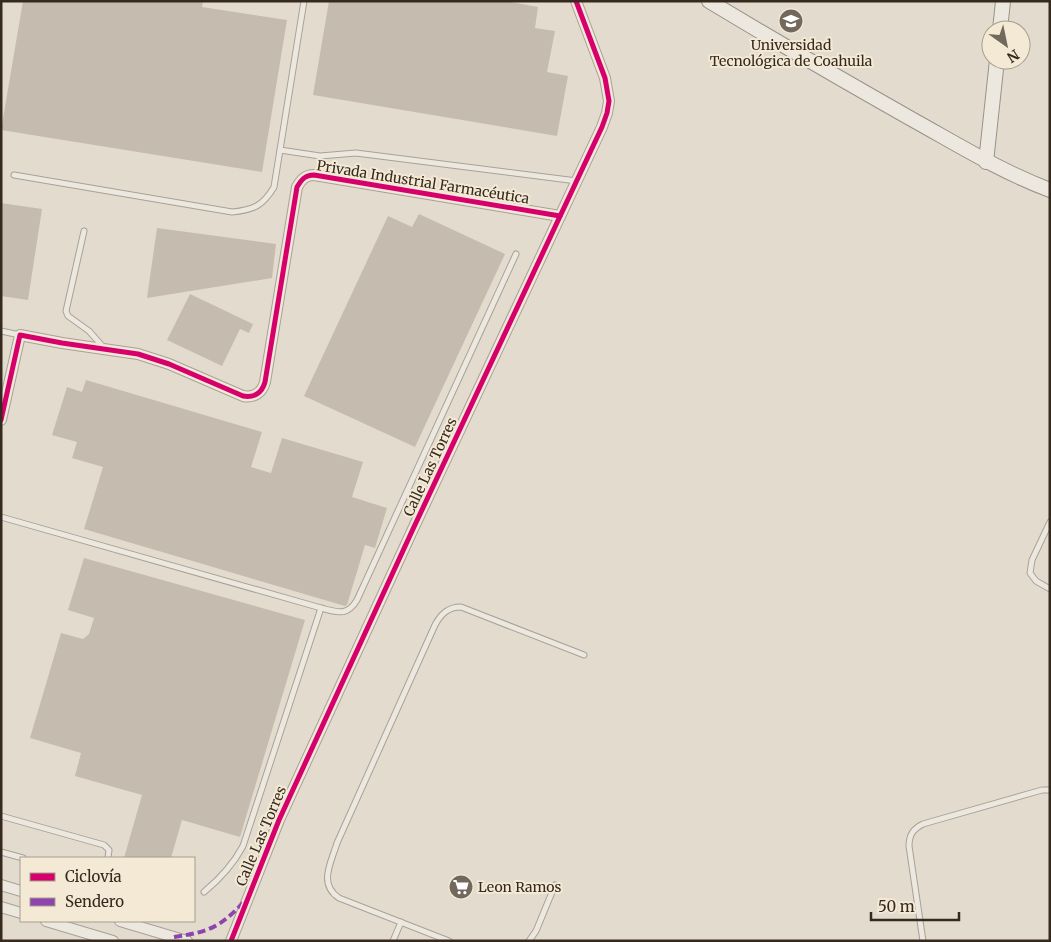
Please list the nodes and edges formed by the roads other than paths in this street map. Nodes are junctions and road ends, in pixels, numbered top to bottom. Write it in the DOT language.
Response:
graph roads {
  1 [pos="304,1"];
  2 [pos="576,1"];
  3 [pos="709,1"];
  4 [pos="1003,1"];
  5 [pos="1001,20"];
  6 [pos="996,70"];
  7 [pos="280,150"];
  8 [pos="986,162"];
  9 [pos="14,176"];
  10 [pos="577,181"];
  11 [pos="1050,190"];
  12 [pos="560,216"];
  13 [pos="84,231"];
  14 [pos="516,254"];
  15 [pos="1,331"];
  16 [pos="20,335"];
  17 [pos="104,349"];
  18 [pos="1,420"];
  19 [pos="1,517"];
  20 [pos="1050,522"];
  21 [pos="1050,589"];
  22 [pos="321,608"];
  23 [pos="584,655"];
  24 [pos="1050,790"];
  25 [pos="1,816"];
  26 [pos="1,852"];
  27 [pos="20,857"];
  28 [pos="108,857"];
  29 [pos="555,885"];
  30 [pos="1,886"];
  31 [pos="20,891"];
  32 [pos="204,892"];
  33 [pos="1,907"];
  34 [pos="20,913"];
  35 [pos="49,922"];
  36 [pos="123,922"];
  37 [pos="401,922"];
  38 [pos="113,941"];
  39 [pos="187,941"];
  40 [pos="231,941"];
  41 [pos="393,941"];
  42 [pos="449,941"];
  43 [pos="529,941"];
  44 [pos="923,941"];
  1 -- 7 [label="lane"];
  2 -- 10 [label="street, Calle Las Torres"];
  3 -- 8 [label="street"];
  4 -- 5 [label="street"];
  6 -- 8 [label="street"];
  7 -- 9 [label="lane"];
  7 -- 10 [label="lane"];
  8 -- 11 [label="street"];
  10 -- 12 [label="street, Calle Las Torres"];
  12 -- 17 [label="street, Privada Industrial Farmacéutica"];
  12 -- 40 [label="street, Calle Las Torres"];
  13 -- 17 [label="lane"];
  14 -- 22 [label="lane"];
  15 -- 16 [label="lane, Privada Industrial Farmacéutica"];
  16 -- 17 [label="street, Privada Industrial Farmacéutica"];
  16 -- 18 [label="street"];
  19 -- 22 [label="lane"];
  20 -- 21 [label="lane"];
  22 -- 32 [label="lane"];
  23 -- 37 [label="lane"];
  24 -- 44 [label="lane"];
  25 -- 28 [label="lane"];
  26 -- 27 [label="lane"];
  29 -- 43 [label="lane"];
  30 -- 31 [label="street"];
  33 -- 34 [label="street"];
  35 -- 38 [label="street"];
  36 -- 39 [label="street"];
  37 -- 41 [label="lane"];
  37 -- 42 [label="lane"];
}
